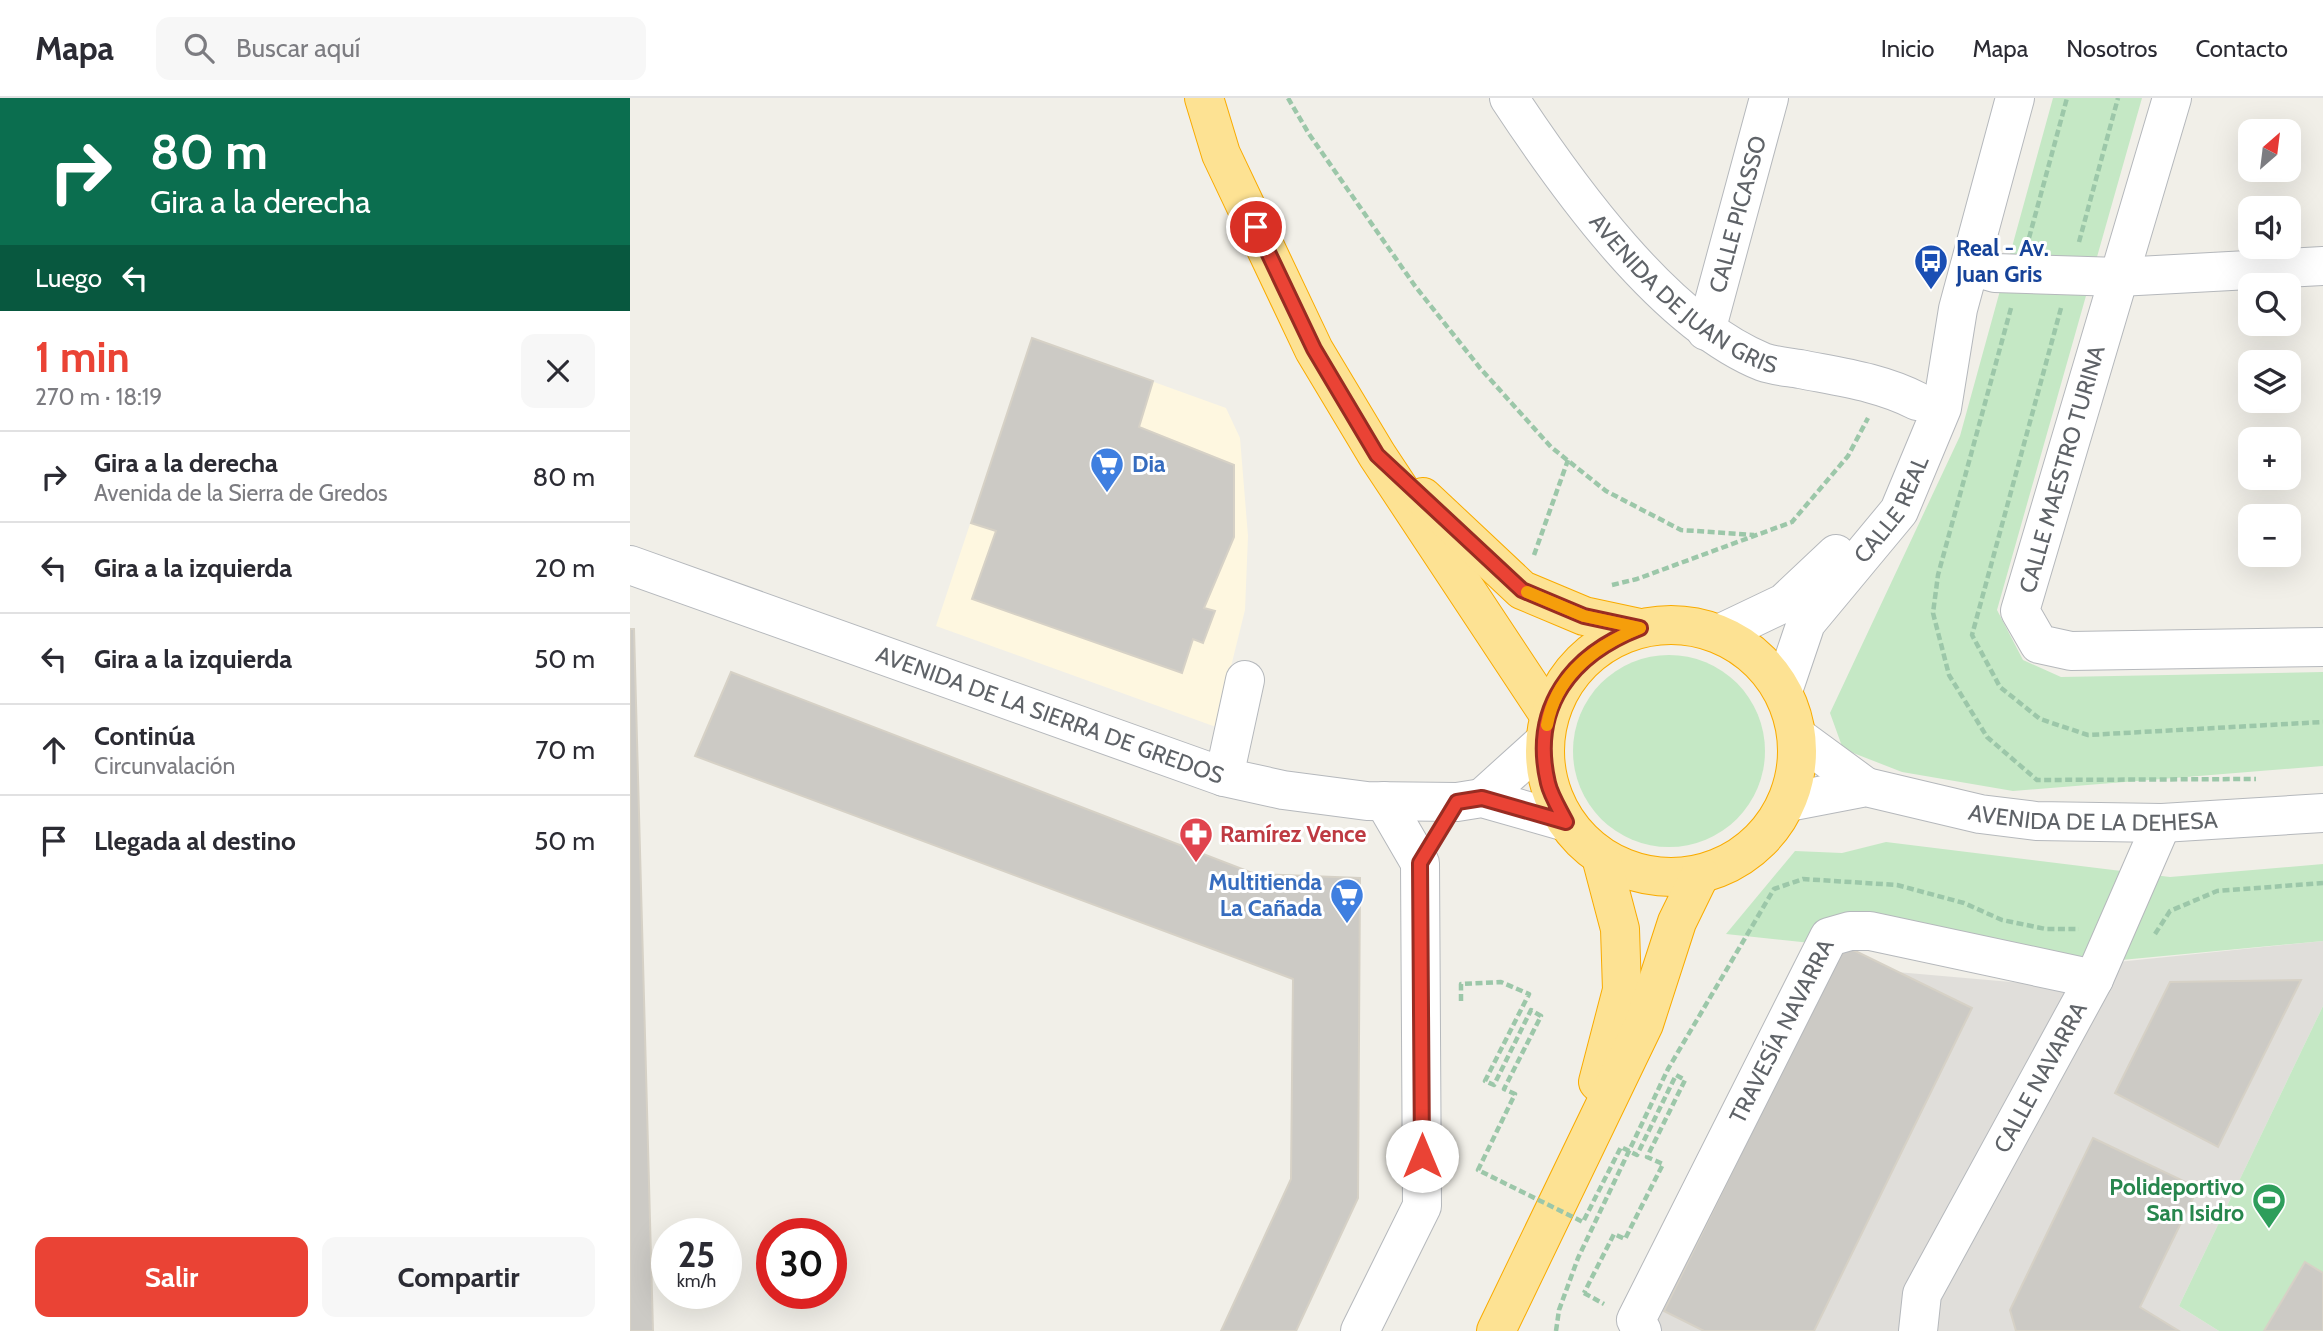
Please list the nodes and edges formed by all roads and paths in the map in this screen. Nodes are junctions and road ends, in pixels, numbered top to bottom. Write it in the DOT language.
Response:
graph roads {
  1 [pos="1204,98"];
  2 [pos="1288,98"];
  3 [pos="1509,98"];
  4 [pos="1769,98"];
  5 [pos="2015,98"];
  6 [pos="2172,98"];
  7 [pos="1970,266"];
  8 [pos="2323,266"];
  9 [pos="2119,277"];
  10 [pos="1958,310"];
  11 [pos="1706,331"];
  12 [pos="1881,385"];
  13 [pos="1917,401"];
  14 [pos="1377,455"];
  15 [pos="1568,460"];
  16 [pos="1754,535"];
  17 [pos="630,565"];
  18 [pos="1599,588"];
  19 [pos="1522,590"];
  20 [pos="1640,628"];
  21 [pos="1718,634"];
  22 [pos="2323,647"];
  23 [pos="1245,680"];
  24 [pos="1783,691"];
  25 [pos="1547,729"];
  26 [pos="1798,737"];
  27 [pos="1224,777"];
  28 [pos="1866,787"];
  29 [pos="1469,800"];
  30 [pos="1384,801"];
  31 [pos="1788,802"];
  32 [pos="2323,813"];
  33 [pos="1566,822"];
  34 [pos="2162,823"];
  35 [pos="1601,857"];
  36 [pos="1420,863"];
  37 [pos="1700,875"];
  38 [pos="2323,883"];
  39 [pos="2116,929"];
  40 [pos="2094,979"];
  41 [pos="1461,1001"];
  42 [pos="1577,1162"];
  43 [pos="1584,1293"];
  44 [pos="1360,1331"];
  45 [pos="1496,1331"];
  46 [pos="1556,1331"];
  47 [pos="1642,1331"];
  48 [pos="1918,1331"];
  1 -- 14 [label="highway"];
  2 -- 15 [label="path"];
  3 -- 11 [label="street, AVENIDA DE JUAN GRIS"];
  4 -- 11 [label="street, CALLE PICASSO"];
  5 -- 7 [label="street, CALLE REAL"];
  6 -- 9 [label="street, CALLE MAESTRO TURINA"];
  7 -- 9 [label="street"];
  7 -- 10 [label="street, CALLE REAL"];
  8 -- 9 [label="street"];
  9 -- 22 [label="street, CALLE MAESTRO TURINA"];
  10 -- 13 [label="street, CALLE REAL"];
  10 -- 24 [label="street, CALLE REAL"];
  11 -- 12 [label="street, AVENIDA DE JUAN GRIS"];
  12 -- 13 [label="street, AVENIDA DE JUAN GRIS"];
  12 -- 16 [label="path"];
  13 -- 21 [label="street, CALLE REAL"];
  14 -- 19 [label="highway"];
  14 -- 25 [label="highway"];
  15 -- 16 [label="path"];
  15 -- 19 [label="path"];
  16 -- 18 [label="path"];
  17 -- 27 [label="street, AVENIDA DE LA SIERRA DE GREDOS"];
  19 -- 20 [label="highway"];
  20 -- 21 [label="highway"];
  20 -- 25 [label="highway"];
  21 -- 24 [label="highway"];
  23 -- 27 [label="street"];
  24 -- 26 [label="highway"];
  25 -- 29 [label="street"];
  25 -- 33 [label="highway"];
  26 -- 28 [label="street, AVENIDA DE LA DEHESA"];
  26 -- 31 [label="highway"];
  27 -- 30 [label="street, AVENIDA DE LA SIERRA DE GREDOS"];
  28 -- 31 [label="street, AVENIDA DE LA DEHESA"];
  28 -- 34 [label="street, AVENIDA DE LA DEHESA"];
  29 -- 30 [label="street, AVENIDA DE LA SIERRA DE GREDOS"];
  29 -- 33 [label="street, AVENIDA DE LA SIERRA DE GREDOS"];
  29 -- 36 [label="street"];
  30 -- 36 [label="street"];
  31 -- 37 [label="highway"];
  32 -- 34 [label="street, AVENIDA DE LA DEHESA"];
  33 -- 35 [label="highway"];
  34 -- 39 [label="street, CALLE NAVARRA"];
  35 -- 37 [label="highway"];
  35 -- 42 [label="highway"];
  36 -- 44 [label="street"];
  37 -- 42 [label="highway"];
  38 -- 39 [label="path"];
  39 -- 40 [label="street, CALLE NAVARRA"];
  39 -- 46 [label="path"];
  40 -- 47 [label="street, TRAVESÍA NAVARRA"];
  40 -- 48 [label="street, CALLE NAVARRA"];
  41 -- 43 [label="path, bridge"];
  42 -- 45 [label="highway"];
}
